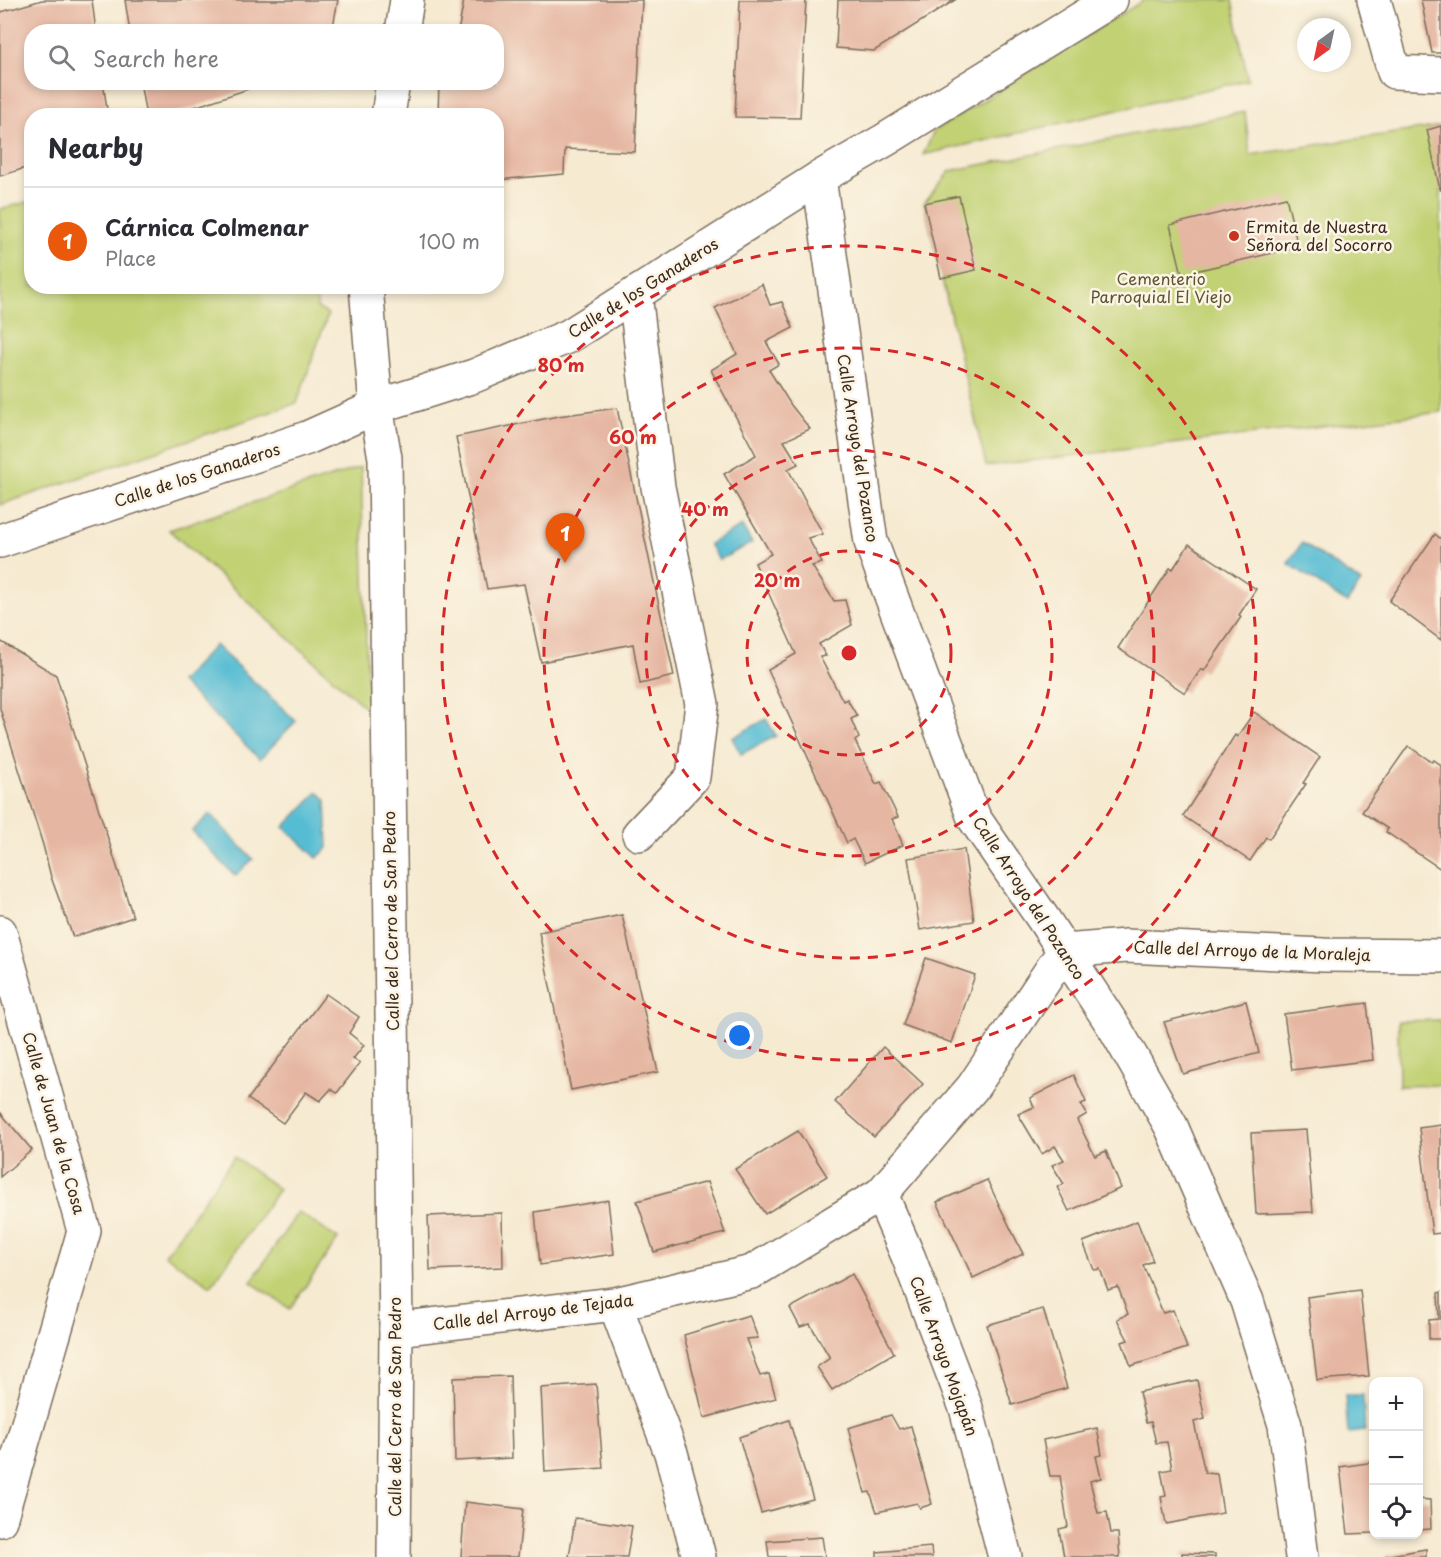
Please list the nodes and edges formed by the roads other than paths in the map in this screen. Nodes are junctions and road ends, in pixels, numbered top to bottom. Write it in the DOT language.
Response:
graph roads {
  1 [pos="407,0"];
  2 [pos="1111,0"];
  3 [pos="1374,0"];
  4 [pos="403,24"];
  5 [pos="1441,74"];
  6 [pos="392,90"];
  7 [pos="389,108"];
  8 [pos="819,178"];
  9 [pos="367,294"];
  10 [pos="635,294"];
  11 [pos="376,407"];
  12 [pos="0,541"];
  13 [pos="639,834"];
  14 [pos="0,932"];
  15 [pos="1064,951"];
  16 [pos="1441,956"];
  17 [pos="881,1194"];
  18 [pos="615,1305"];
  19 [pos="396,1329"];
  20 [pos="0,1520"];
  21 [pos="394,1557"];
  22 [pos="699,1557"];
  23 [pos="1005,1557"];
  24 [pos="1302,1557"];
  1 -- 4 [label="street"];
  2 -- 8 [label="street, Calle de los Ganaderos"];
  3 -- 5 [label="street"];
  6 -- 7 [label="street"];
  8 -- 10 [label="street, Calle de los Ganaderos"];
  8 -- 15 [label="street, Calle Arroyo del Pozanco"];
  9 -- 11 [label="street, Calle del Cerro de San Pedro"];
  10 -- 11 [label="street, Calle de los Ganaderos"];
  10 -- 13 [label="street"];
  11 -- 12 [label="street, Calle de los Ganaderos"];
  11 -- 19 [label="street, Calle del Cerro de San Pedro"];
  14 -- 20 [label="street, Calle de Juan de la Cosa"];
  15 -- 16 [label="street, Calle del Arroyo de la Moraleja"];
  15 -- 17 [label="street, Calle del Arroyo de Tejada"];
  15 -- 24 [label="street, Calle Arroyo del Pozanco"];
  17 -- 18 [label="street, Calle del Arroyo de Tejada"];
  17 -- 23 [label="street, Calle Arroyo Mojapán"];
  18 -- 19 [label="street, Calle del Arroyo de Tejada"];
  18 -- 22 [label="street"];
  19 -- 21 [label="street, Calle del Cerro de San Pedro"];
}
